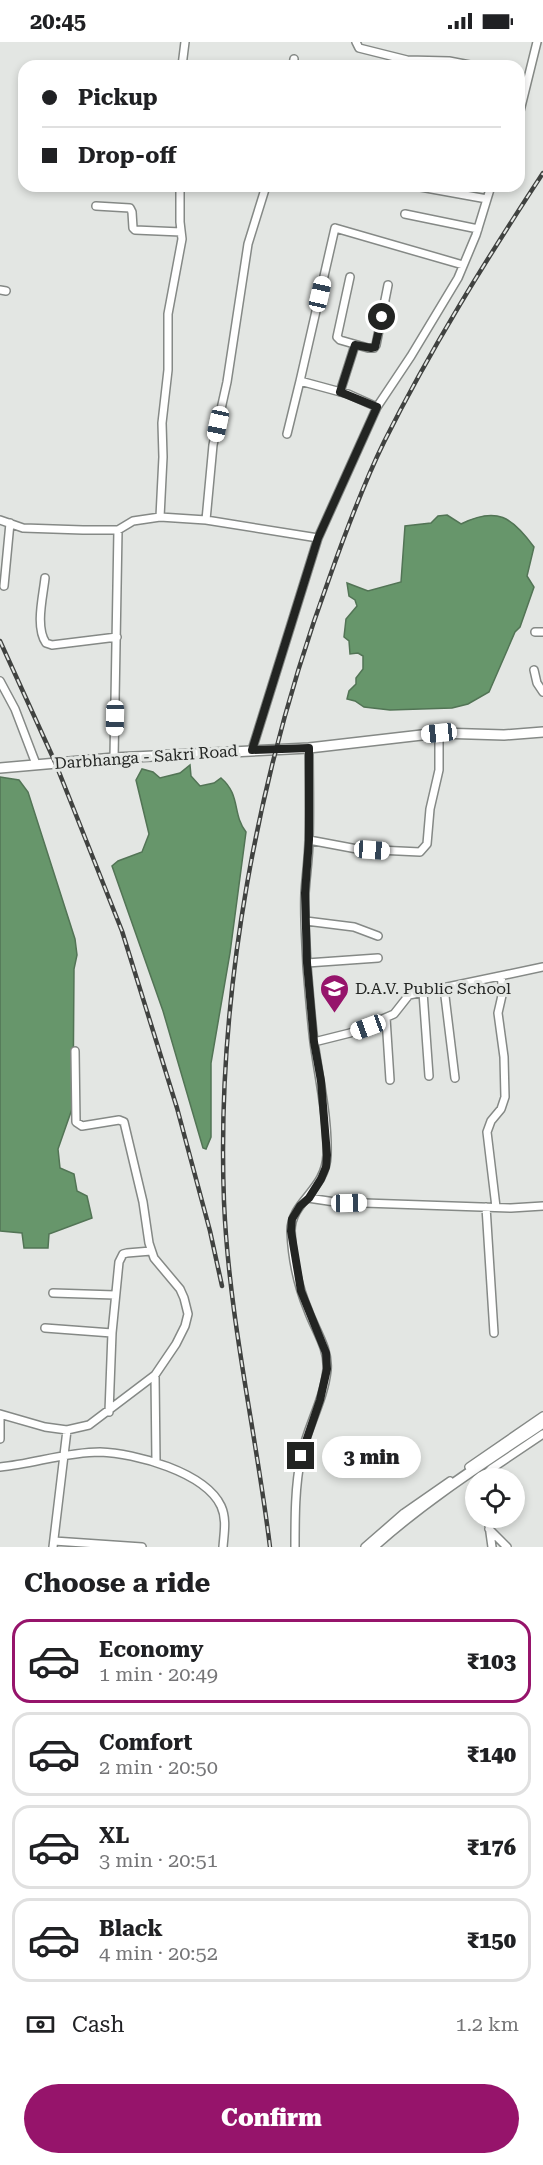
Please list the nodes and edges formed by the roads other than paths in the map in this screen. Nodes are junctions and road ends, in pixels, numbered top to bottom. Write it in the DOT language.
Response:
graph roads {
  1 [pos="185,42"];
  2 [pos="356,42"];
  3 [pos="537,42"];
  4 [pos="183,60"];
  5 [pos="407,60"];
  6 [pos="525,75"];
  7 [pos="180,192"];
  8 [pos="264,192"];
  9 [pos="449,192"];
  10 [pos="489,192"];
  11 [pos="487,199"];
  12 [pos="96,206"];
  13 [pos="405,214"];
  14 [pos="478,229"];
  15 [pos="181,232"];
  16 [pos="463,266"];
  17 [pos="350,277"];
  18 [pos="388,285"];
  19 [pos="355,345"];
  20 [pos="300,381"];
  21 [pos="340,392"];
  22 [pos="377,407"];
  23 [pos="287,434"];
  24 [pos="160,517"];
  25 [pos="0,519"];
  26 [pos="206,520"];
  27 [pos="10,523"];
  28 [pos="118,530"];
  29 [pos="318,538"];
  30 [pos="45,578"];
  31 [pos="4,586"];
  32 [pos="117,638"];
  33 [pos="534,670"];
  34 [pos="0,681"];
  35 [pos="543,692"];
  36 [pos="543,732"];
  37 [pos="439,733"];
  38 [pos="309,748"];
  39 [pos="252,750"];
  40 [pos="114,758"];
  41 [pos="36,764"];
  42 [pos="0,768"];
  43 [pos="309,840"];
  44 [pos="306,921"];
  45 [pos="378,936"];
  46 [pos="378,958"];
  47 [pos="307,963"];
  48 [pos="543,967"];
  49 [pos="501,976"];
  50 [pos="444,988"];
  51 [pos="423,992"];
  52 [pos="386,1018"];
  53 [pos="314,1042"];
  54 [pos="75,1051"];
  55 [pos="429,1076"];
  56 [pos="455,1078"];
  57 [pos="390,1080"];
  58 [pos="309,1198"];
  59 [pos="543,1206"];
  60 [pos="486,1207"];
  61 [pos="496,1208"];
  62 [pos="151,1251"];
  63 [pos="53,1293"];
  64 [pos="115,1295"];
  65 [pos="45,1328"];
  66 [pos="112,1333"];
  67 [pos="494,1333"];
  68 [pos="155,1375"];
  69 [pos="109,1412"];
  70 [pos="543,1416"];
  71 [pos="543,1423"];
  72 [pos="67,1430"];
  73 [pos="543,1434"];
  74 [pos="0,1439"];
  75 [pos="64,1455"];
  76 [pos="156,1462"];
  77 [pos="0,1467"];
  78 [pos="492,1468"];
  79 [pos="489,1529"];
  80 [pos="53,1544"];
  81 [pos="142,1547"];
  82 [pos="223,1547"];
  83 [pos="295,1547"];
  84 [pos="365,1547"];
  85 [pos="373,1547"];
  86 [pos="492,1547"];
  87 [pos="507,1547"];
  1 -- 4 [label="street"];
  2 -- 5 [label="street"];
  3 -- 6 [label="street"];
  7 -- 15 [label="street"];
  8 -- 26 [label="street"];
  9 -- 11 [label="street"];
  10 -- 11 [label="street"];
  11 -- 14 [label="street"];
  12 -- 15 [label="street"];
  13 -- 14 [label="street"];
  14 -- 16 [label="street"];
  15 -- 24 [label="street"];
  16 -- 20 [label="street"];
  16 -- 22 [label="street"];
  17 -- 19 [label="street"];
  18 -- 19 [label="street"];
  19 -- 21 [label="street"];
  20 -- 21 [label="street"];
  20 -- 23 [label="street"];
  21 -- 22 [label="street"];
  22 -- 29 [label="street"];
  24 -- 26 [label="street"];
  24 -- 28 [label="street"];
  25 -- 27 [label="street"];
  26 -- 29 [label="street"];
  27 -- 28 [label="street"];
  27 -- 31 [label="street"];
  28 -- 32 [label="street"];
  29 -- 39 [label="street"];
  30 -- 32 [label="street"];
  32 -- 40 [label="street"];
  33 -- 35 [label="street"];
  34 -- 41 [label="street"];
  36 -- 37 [label="main road, Darbhanga - Sakri Road"];
  37 -- 38 [label="main road, Darbhanga - Sakri Road"];
  37 -- 43 [label="street"];
  38 -- 39 [label="main road, Darbhanga - Sakri Road"];
  38 -- 43 [label="street"];
  39 -- 40 [label="main road, Darbhanga - Sakri Road"];
  40 -- 41 [label="main road, Darbhanga - Sakri Road"];
  41 -- 42 [label="main road, Darbhanga - Sakri Road"];
  43 -- 44 [label="street"];
  44 -- 45 [label="street"];
  44 -- 47 [label="street"];
  46 -- 47 [label="street"];
  47 -- 53 [label="street"];
  48 -- 49 [label="street"];
  49 -- 50 [label="street"];
  49 -- 61 [label="street"];
  50 -- 51 [label="street"];
  50 -- 56 [label="street"];
  51 -- 52 [label="street"];
  51 -- 55 [label="street"];
  52 -- 53 [label="street"];
  52 -- 57 [label="street"];
  53 -- 58 [label="street"];
  54 -- 62 [label="street"];
  58 -- 60 [label="street"];
  58 -- 83 [label="street"];
  59 -- 61 [label="street"];
  60 -- 61 [label="street"];
  60 -- 67 [label="street"];
  62 -- 64 [label="street"];
  62 -- 68 [label="street"];
  63 -- 64 [label="street"];
  64 -- 66 [label="street"];
  65 -- 66 [label="street"];
  66 -- 69 [label="street"];
  68 -- 69 [label="street"];
  68 -- 76 [label="street"];
  69 -- 72 [label="street"];
  70 -- 84 [label="street"];
  71 -- 85 [label="main road"];
  72 -- 74 [label="street"];
  72 -- 75 [label="street"];
  73 -- 78 [label="street"];
  75 -- 76 [label="street"];
  75 -- 77 [label="street"];
  75 -- 80 [label="street"];
  76 -- 82 [label="street"];
  79 -- 86 [label="street"];
  79 -- 87 [label="street"];
  80 -- 81 [label="street"];
}
